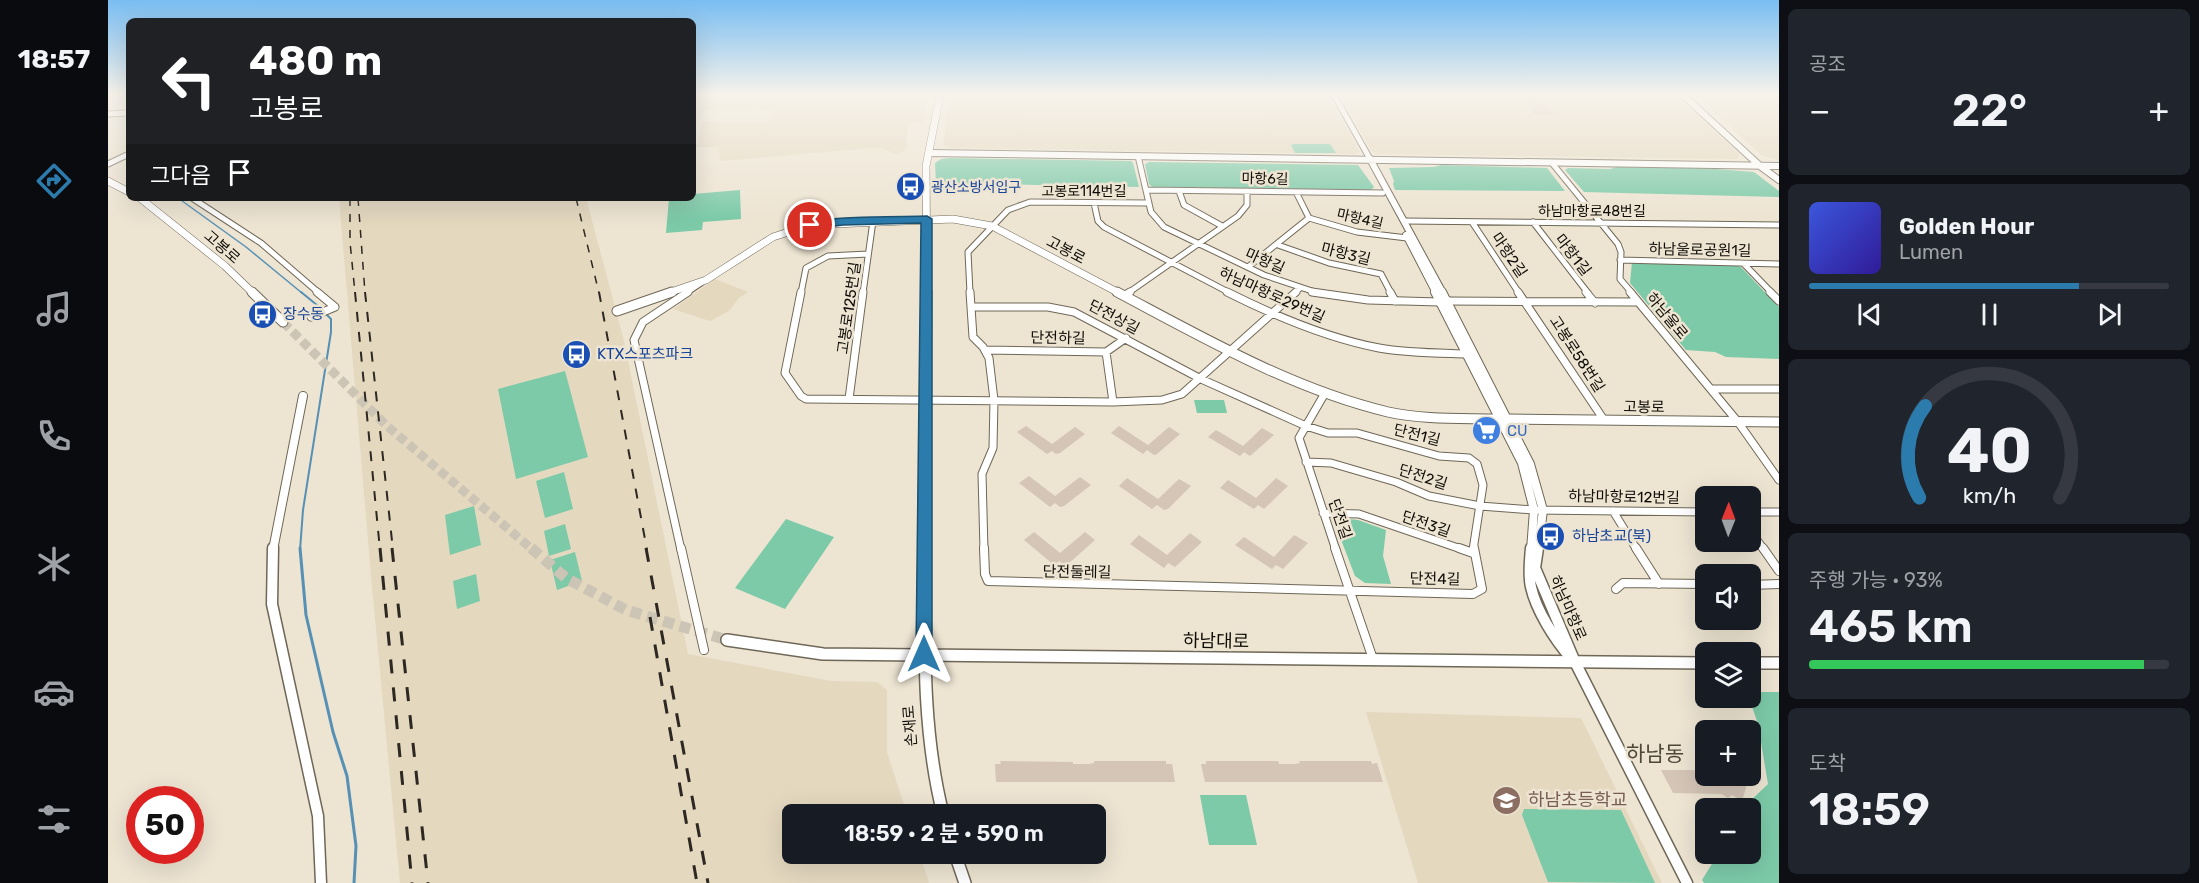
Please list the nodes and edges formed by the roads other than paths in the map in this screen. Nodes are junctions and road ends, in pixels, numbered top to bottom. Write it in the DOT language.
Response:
graph roads {
  1 [pos="932,136"];
  2 [pos="1357,136"];
  3 [pos="1728,136"];
  4 [pos="929,153"];
  5 [pos="126,155"];
  6 [pos="1138,156"];
  7 [pos="1370,159"];
  8 [pos="1552,163"];
  9 [pos="108,164"];
  10 [pos="1760,166"];
  11 [pos="1779,166"];
  12 [pos="1779,180"];
  13 [pos="108,181"];
  14 [pos="126,190"];
  15 [pos="1146,190"];
  16 [pos="1179,191"];
  17 [pos="1247,191"];
  18 [pos="1296,192"];
  19 [pos="1383,193"];
  20 [pos="145,201"];
  21 [pos="197,201"];
  22 [pos="1094,203"];
  23 [pos="1149,203"];
  24 [pos="1309,218"];
  25 [pos="927,219"];
  26 [pos="873,221"];
  27 [pos="1404,221"];
  28 [pos="1473,222"];
  29 [pos="1533,222"];
  30 [pos="1601,223"];
  31 [pos="1779,225"];
  32 [pos="992,226"];
  33 [pos="1222,226"];
  34 [pos="1407,238"];
  35 [pos="1198,242"];
  36 [pos="1278,244"];
  37 [pos="868,254"];
  38 [pos="1620,260"];
  39 [pos="1170,262"];
  40 [pos="1743,264"];
  41 [pos="1779,264"];
  42 [pos="1248,267"];
  43 [pos="706,280"];
  44 [pos="1300,288"];
  45 [pos="1768,289"];
  46 [pos="1779,290"];
  47 [pos="1124,296"];
  48 [pos="1395,301"];
  49 [pos="1444,301"];
  50 [pos="1779,301"];
  51 [pos="1526,302"];
  52 [pos="1638,302"];
  53 [pos="1595,303"];
  54 [pos="971,307"];
  55 [pos="617,311"];
  56 [pos="1273,313"];
  57 [pos="314,316"];
  58 [pos="283,322"];
  59 [pos="1126,338"];
  60 [pos="985,350"];
  61 [pos="1229,351"];
  62 [pos="1106,352"];
  63 [pos="1466,354"];
  64 [pos="1201,379"];
  65 [pos="1711,389"];
  66 [pos="1779,389"];
  67 [pos="1326,393"];
  68 [pos="303,396"];
  69 [pos="925,398"];
  70 [pos="849,399"];
  71 [pos="994,400"];
  72 [pos="1113,402"];
  73 [pos="1503,419"];
  74 [pos="1604,420"];
  75 [pos="1738,422"];
  76 [pos="1779,422"];
  77 [pos="1306,426"];
  78 [pos="1306,462"];
  79 [pos="1779,480"];
  80 [pos="1480,506"];
  81 [pos="1538,510"];
  82 [pos="1613,511"];
  83 [pos="1695,512"];
  84 [pos="1761,512"];
  85 [pos="1779,512"];
  86 [pos="1323,513"];
  87 [pos="1761,546"];
  88 [pos="1473,553"];
  89 [pos="1779,571"];
  90 [pos="1659,584"];
  91 [pos="1695,584"];
  92 [pos="1779,584"];
  93 [pos="1761,585"];
  94 [pos="1616,589"];
  95 [pos="1350,591"];
  96 [pos="727,640"];
  97 [pos="704,650"];
  98 [pos="924,654"];
  99 [pos="1372,659"];
  100 [pos="1575,662"];
  101 [pos="1695,663"];
  102 [pos="1761,663"];
  103 [pos="1779,663"];
  104 [pos="940,804"];
  105 [pos="958,864"];
  106 [pos="321,883"];
  107 [pos="965,883"];
  108 [pos="1687,883"];
  1 -- 4 [label="main road, 손재로"];
  2 -- 7 [label="street"];
  3 -- 10 [label="street"];
  4 -- 6 [label="street"];
  4 -- 25 [label="main road, 손재로"];
  5 -- 9 [label="street"];
  6 -- 7 [label="street"];
  6 -- 15 [label="street, 마항길"];
  7 -- 8 [label="street"];
  7 -- 19 [label="street, 하남마항로"];
  7 -- 27 [label="street, 하남마항로"];
  8 -- 10 [label="street"];
  8 -- 30 [label="street, 하남울로"];
  10 -- 11 [label="street"];
  10 -- 12 [label="street"];
  13 -- 14 [label="main road"];
  15 -- 16 [label="street, 마항6길"];
  15 -- 23 [label="street, 마항길"];
  16 -- 17 [label="street, 마항6길"];
  16 -- 33 [label="street"];
  17 -- 18 [label="street, 마항6길"];
  17 -- 33 [label="street"];
  18 -- 19 [label="street, 마항6길"];
  18 -- 24 [label="street"];
  19 -- 34 [label="street, 하남마항로"];
  20 -- 58 [label="main road, 고봉로"];
  21 -- 57 [label="street"];
  22 -- 23 [label="street, 고봉로114번길"];
  22 -- 32 [label="street, 고봉로114번길"];
  22 -- 39 [label="street, 하남마항로29번길"];
  23 -- 35 [label="street, 마항길"];
  24 -- 34 [label="street, 마항4길"];
  24 -- 36 [label="street"];
  25 -- 26 [label="main road, 고봉로"];
  25 -- 32 [label="main road, 고봉로"];
  25 -- 69 [label="main road, 손재로"];
  26 -- 37 [label="street, 고봉로125번길"];
  26 -- 43 [label="main road, 고봉로"];
  27 -- 28 [label="street, 하남마항로48번길"];
  27 -- 49 [label="street, 하남마항로"];
  28 -- 29 [label="street, 하남마항로48번길"];
  28 -- 51 [label="street, 마항2길"];
  29 -- 30 [label="street, 하남마항로48번길"];
  29 -- 53 [label="street, 마항1길"];
  30 -- 31 [label="street, 하남마항로48번길"];
  30 -- 38 [label="street, 하남울로"];
  32 -- 47 [label="main road, 고봉로"];
  32 -- 54 [label="street, 고봉로114번길"];
  33 -- 35 [label="street"];
  34 -- 49 [label="street, 하남마항로"];
  35 -- 39 [label="street"];
  35 -- 42 [label="street, 마항길"];
  36 -- 42 [label="street"];
  36 -- 48 [label="street, 마항3길"];
  37 -- 70 [label="street, 고봉로125번길"];
  37 -- 70 [label="street"];
  38 -- 40 [label="street, 하남울로공원1길"];
  38 -- 52 [label="street, 하남울로"];
  39 -- 47 [label="street"];
  39 -- 56 [label="street, 하남마항로29번길"];
  40 -- 41 [label="street, 하남울로공원1길"];
  40 -- 45 [label="street"];
  42 -- 44 [label="street, 마항길"];
  43 -- 55 [label="main road, 고봉로"];
  43 -- 97 [label="street"];
  44 -- 48 [label="street, 마항길"];
  44 -- 56 [label="street"];
  45 -- 46 [label="street"];
  45 -- 50 [label="street"];
  47 -- 61 [label="main road, 고봉로"];
  48 -- 49 [label="street, 마항길"];
  49 -- 51 [label="street, 마항길"];
  49 -- 63 [label="street, 하남마항로"];
  49 -- 73 [label="street, 하남마항로"];
  51 -- 53 [label="street, 마항길"];
  51 -- 74 [label="street, 고봉로58번길"];
  52 -- 53 [label="street, 마항길"];
  52 -- 65 [label="street, 하남울로"];
  54 -- 59 [label="street, 단전상길"];
  54 -- 60 [label="street, 고봉로114번길"];
  56 -- 61 [label="street"];
  56 -- 63 [label="street, 하남마항로29번길"];
  59 -- 62 [label="street, 단전하길"];
  59 -- 64 [label="street, 단전상길"];
  60 -- 62 [label="street, 단전하길"];
  60 -- 71 [label="street, 고봉로114번길"];
  61 -- 64 [label="street"];
  61 -- 67 [label="main road, 고봉로"];
  62 -- 72 [label="street"];
  63 -- 73 [label="street, 하남마항로"];
  64 -- 72 [label="street"];
  64 -- 77 [label="street, 단전상길"];
  65 -- 66 [label="street"];
  65 -- 75 [label="street, 하남울로"];
  67 -- 73 [label="main road, 고봉로"];
  67 -- 77 [label="street, 단전길"];
  68 -- 106 [label="street"];
  69 -- 70 [label="street"];
  69 -- 71 [label="street"];
  69 -- 98 [label="main road, 손재로"];
  71 -- 72 [label="street"];
  71 -- 95 [label="street, 단전둘레길"];
  73 -- 74 [label="main road, 고봉로"];
  73 -- 81 [label="street, 하남마항로"];
  74 -- 75 [label="main road, 고봉로"];
  75 -- 76 [label="main road, 고봉로"];
  75 -- 79 [label="street, 하남울로"];
  77 -- 78 [label="street, 단전길"];
  77 -- 80 [label="street, 단전1길"];
  78 -- 80 [label="street, 단전2길"];
  78 -- 86 [label="street, 단전길"];
  80 -- 81 [label="street, 단전2길"];
  80 -- 88 [label="street"];
  81 -- 82 [label="street, 하남마항로12번길"];
  81 -- 100 [label="street, 하남마항로"];
  82 -- 83 [label="street, 하남마항로12번길"];
  82 -- 90 [label="street"];
  84 -- 85 [label="street"];
  86 -- 88 [label="street, 단전3길"];
  86 -- 95 [label="street, 단전길"];
  87 -- 89 [label="street"];
  88 -- 95 [label="street, 단전4길"];
  90 -- 91 [label="street"];
  90 -- 94 [label="street"];
  92 -- 93 [label="street"];
  95 -- 99 [label="street, 단전길"];
  96 -- 98 [label="main road, 하남대로"];
  98 -- 99 [label="main road, 하남대로"];
  98 -- 104 [label="main road, 손재로"];
  99 -- 100 [label="main road, 하남대로"];
  100 -- 101 [label="main road, 하남대로"];
  100 -- 108 [label="street, 하남마항로"];
  102 -- 103 [label="main road"];
  105 -- 107 [label="main road"];
}
